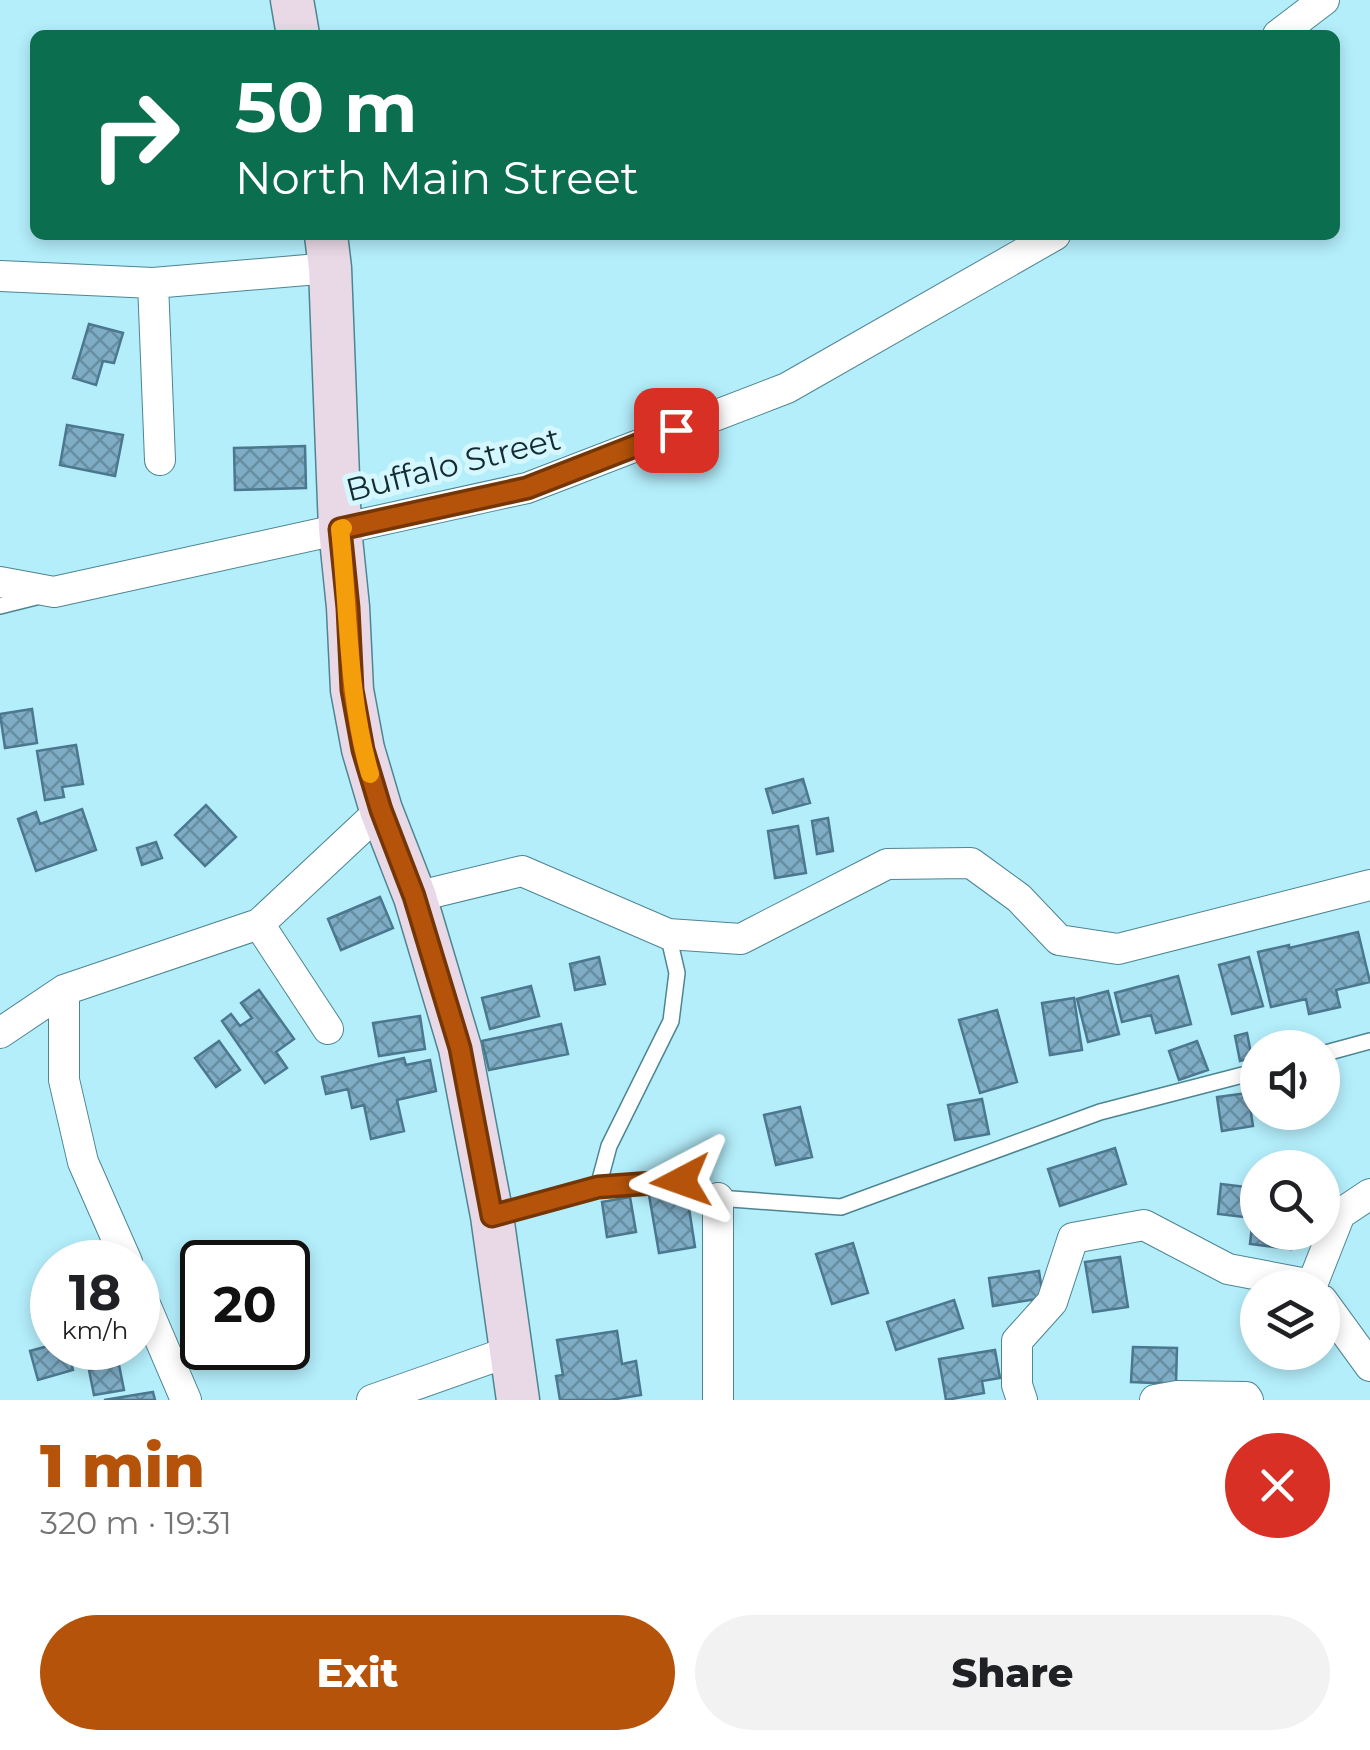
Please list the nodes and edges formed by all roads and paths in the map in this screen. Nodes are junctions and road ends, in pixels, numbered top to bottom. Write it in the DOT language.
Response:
graph roads {
  1 [pos="292,0"];
  2 [pos="1324,0"];
  3 [pos="297,30"];
  4 [pos="1285,30"];
  5 [pos="1046,240"];
  6 [pos="328,252"];
  7 [pos="0,276"];
  8 [pos="153,284"];
  9 [pos="160,460"];
  10 [pos="340,529"];
  11 [pos="0,582"];
  12 [pos="54,592"];
  13 [pos="0,606"];
  14 [pos="381,810"];
  15 [pos="1370,885"];
  16 [pos="414,896"];
  17 [pos="259,924"];
  18 [pos="668,934"];
  19 [pos="64,990"];
  20 [pos="328,1029"];
  21 [pos="0,1033"];
  22 [pos="1370,1041"];
  23 [pos="1340,1049"];
  24 [pos="1240,1076"];
  25 [pos="598,1187"];
  26 [pos="1370,1194"];
  27 [pos="718,1198"];
  28 [pos="492,1216"];
  29 [pos="117,1240"];
  30 [pos="1323,1270"];
  31 [pos="1240,1272"];
  32 [pos="1340,1324"];
  33 [pos="160,1339"];
  34 [pos="511,1352"];
  35 [pos="1370,1366"];
  36 [pos="186,1400"];
  37 [pos="372,1400"];
  38 [pos="518,1400"];
  39 [pos="718,1400"];
  40 [pos="1022,1400"];
  41 [pos="1155,1400"];
  42 [pos="1248,1400"];
  1 -- 3 [label="main road"];
  2 -- 4 [label="street"];
  5 -- 10 [label="street, Buffalo Street"];
  6 -- 8 [label="street"];
  6 -- 10 [label="main road"];
  7 -- 8 [label="street"];
  8 -- 9 [label="street"];
  10 -- 12 [label="street, Buffalo Street"];
  10 -- 14 [label="main road"];
  11 -- 12 [label="street, Buffalo Street"];
  12 -- 13 [label="lane"];
  14 -- 16 [label="main road"];
  14 -- 17 [label="street"];
  15 -- 18 [label="street"];
  16 -- 18 [label="street"];
  16 -- 28 [label="main road"];
  17 -- 19 [label="street"];
  17 -- 20 [label="street"];
  18 -- 25 [label="lane"];
  19 -- 21 [label="street"];
  19 -- 29 [label="street"];
  22 -- 23 [label="lane"];
  24 -- 27 [label="lane"];
  25 -- 27 [label="lane"];
  25 -- 28 [label="lane"];
  26 -- 30 [label="street"];
  27 -- 39 [label="street"];
  28 -- 34 [label="main road"];
  31 -- 40 [label="street"];
  32 -- 35 [label="street"];
  33 -- 36 [label="street"];
  34 -- 37 [label="street"];
  34 -- 38 [label="main road"];
  41 -- 42 [label="street"];
}
